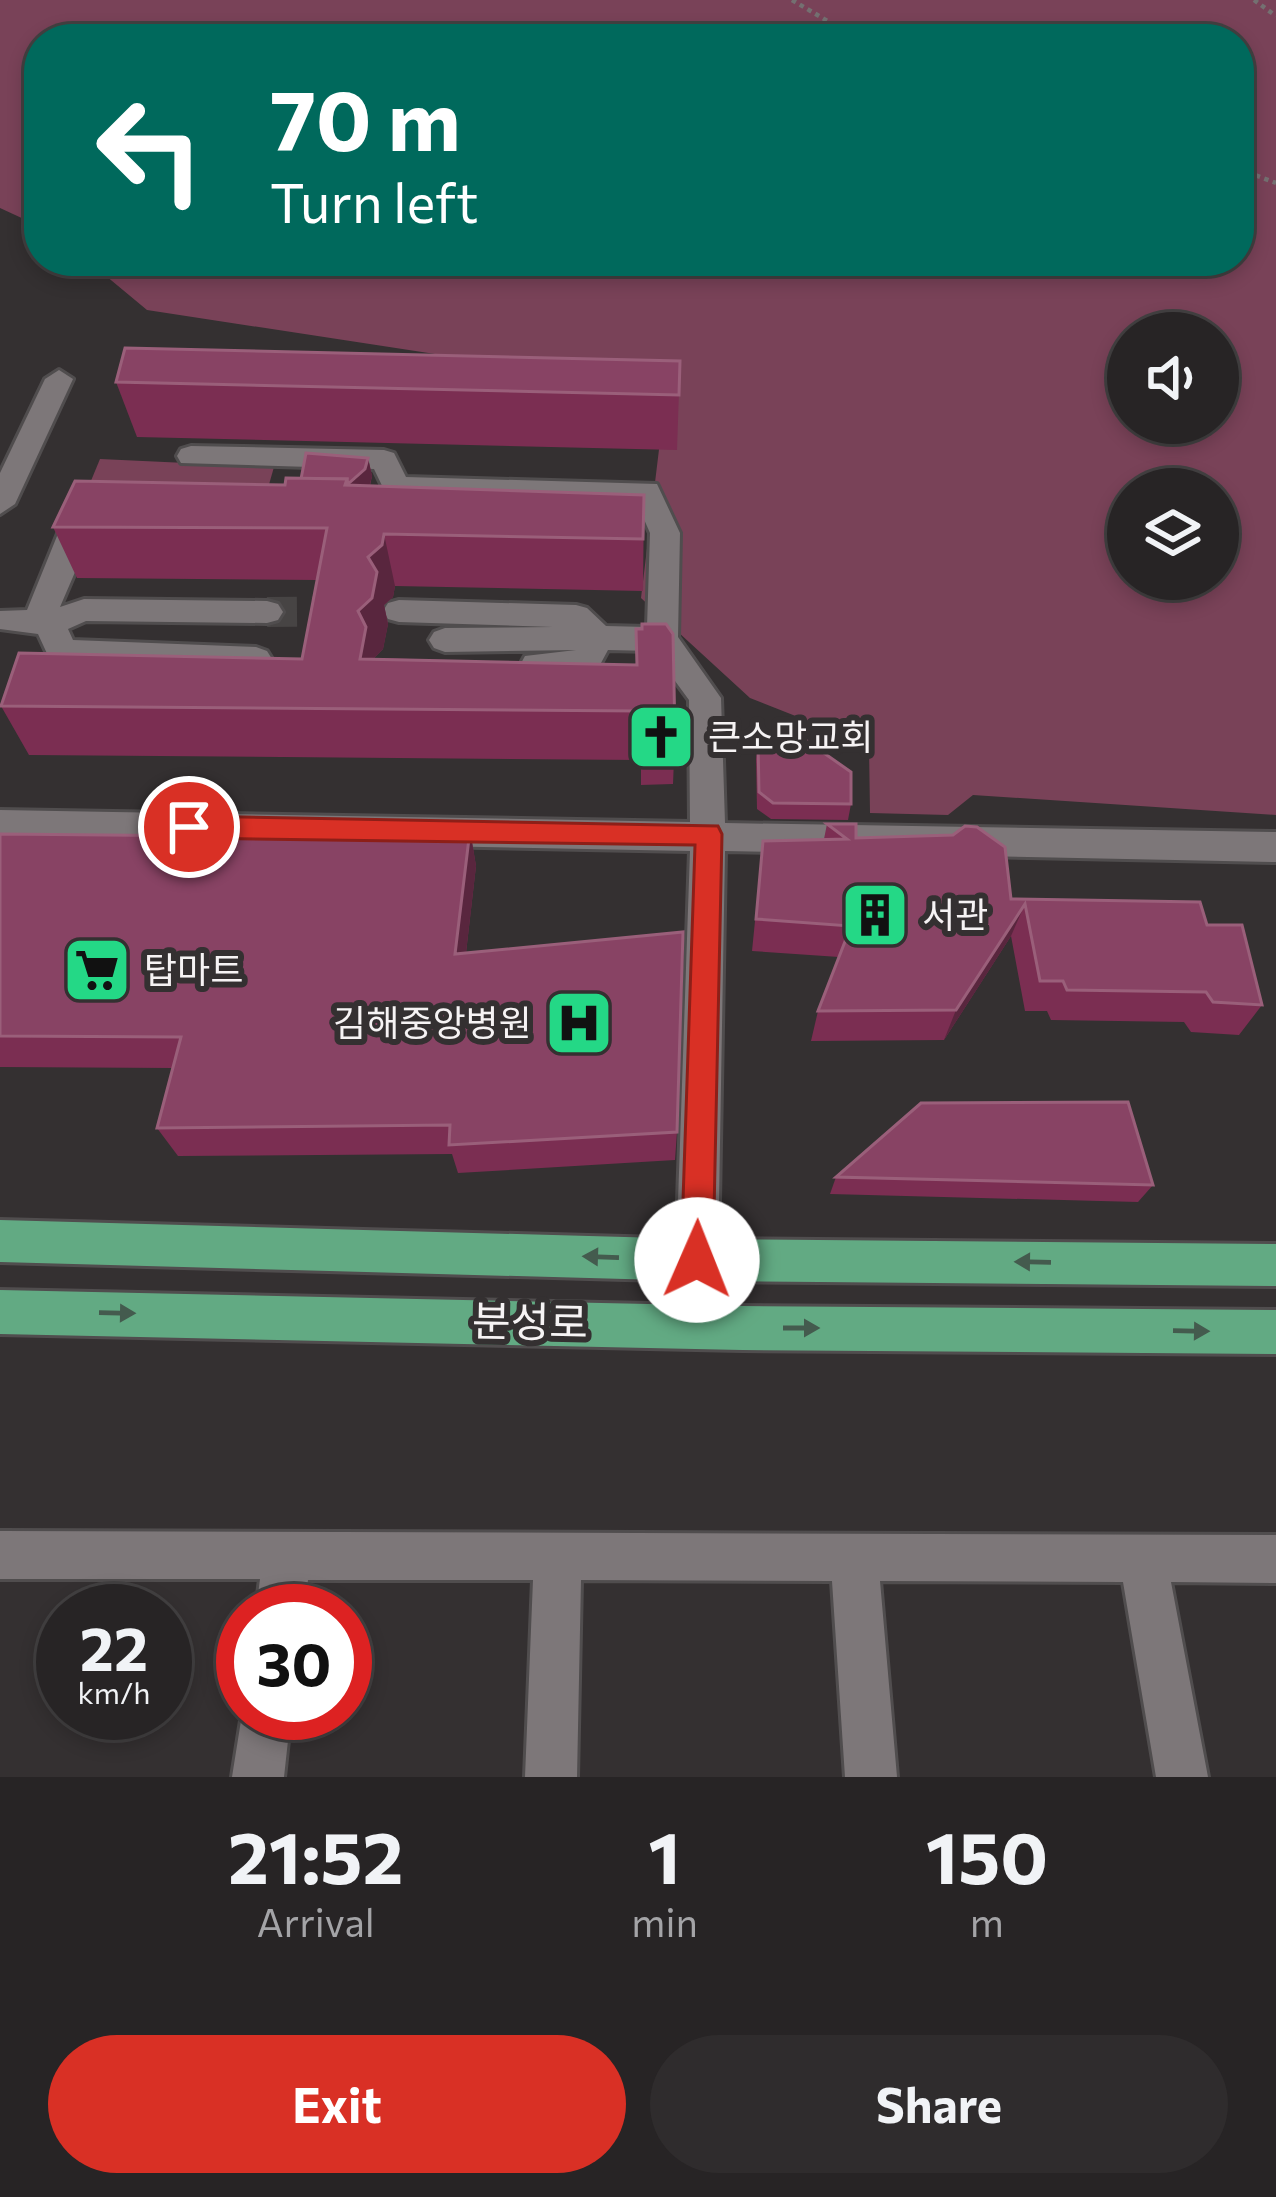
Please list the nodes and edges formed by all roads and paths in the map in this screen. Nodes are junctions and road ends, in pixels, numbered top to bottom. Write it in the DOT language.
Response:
graph roads {
  1 [pos="792,0"];
  2 [pos="1254,0"];
  3 [pos="1276,16"];
  4 [pos="833,24"];
  5 [pos="59,379"];
  6 [pos="191,456"];
  7 [pos="0,504"];
  8 [pos="104,514"];
  9 [pos="479,517"];
  10 [pos="656,518"];
  11 [pos="399,611"];
  12 [pos="267,612"];
  13 [pos="19,626"];
  14 [pos="598,638"];
  15 [pos="662,639"];
  16 [pos="439,652"];
  17 [pos="256,659"];
  18 [pos="0,824"];
  19 [pos="708,834"];
  20 [pos="1276,847"];
  21 [pos="0,1241"];
  22 [pos="697,1260"];
  23 [pos="1276,1265"];
  24 [pos="0,1312"];
  25 [pos="1276,1332"];
  26 [pos="287,1555"];
  27 [pos="558,1556"];
  28 [pos="854,1558"];
  29 [pos="1276,1559"];
  30 [pos="2,1562"];
  31 [pos="1143,1562"];
  32 [pos="283,1584"];
  33 [pos="263,1740"];
  34 [pos="258,1777"];
  35 [pos="551,1777"];
  36 [pos="871,1777"];
  37 [pos="1182,1777"];
  1 -- 4 [label="path"];
  2 -- 3 [label="path"];
  5 -- 7 [label="street"];
  6 -- 10 [label="street"];
  8 -- 13 [label="street"];
  9 -- 10 [label="street"];
  10 -- 15 [label="street"];
  11 -- 14 [label="street"];
  12 -- 13 [label="street"];
  13 -- 17 [label="street"];
  14 -- 15 [label="street"];
  14 -- 16 [label="street"];
  15 -- 19 [label="street"];
  18 -- 19 [label="street"];
  19 -- 20 [label="street"];
  19 -- 22 [label="street"];
  22 -- 21 [label="main road, 분성로, one-way"];
  23 -- 22 [label="main road, 분성로, one-way"];
  24 -- 25 [label="main road, 분성로, one-way"];
  26 -- 27 [label="street"];
  26 -- 30 [label="street"];
  26 -- 32 [label="street"];
  27 -- 28 [label="street"];
  27 -- 35 [label="street"];
  28 -- 31 [label="street"];
  28 -- 36 [label="street"];
  29 -- 31 [label="street"];
  31 -- 37 [label="street"];
  33 -- 34 [label="street"];
}
